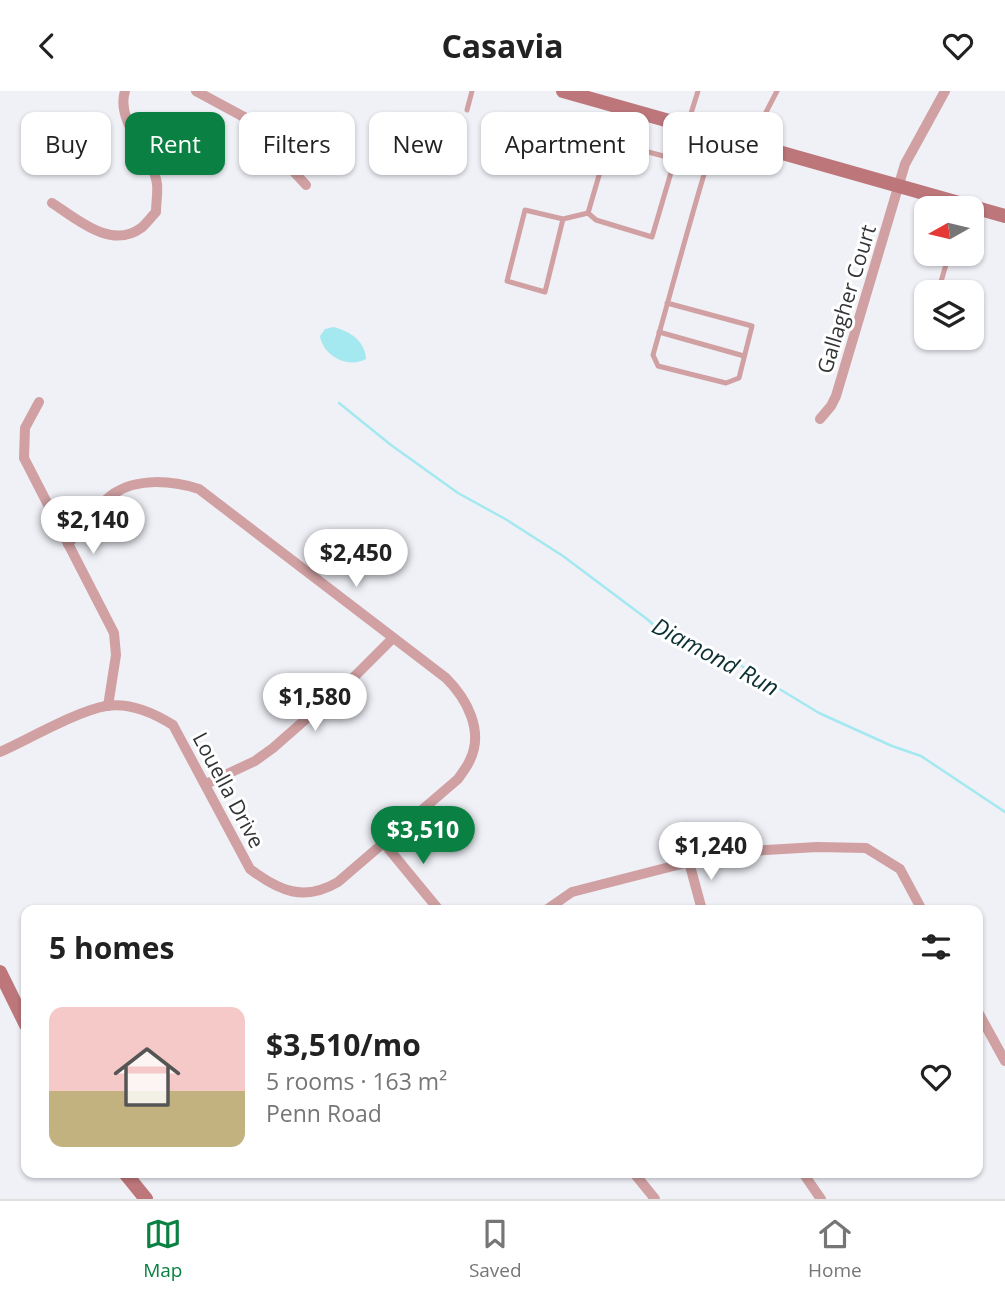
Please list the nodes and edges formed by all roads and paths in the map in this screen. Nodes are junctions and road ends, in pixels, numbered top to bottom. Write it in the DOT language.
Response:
graph roads {
  1 [pos="125,91"];
  2 [pos="196,91"];
  3 [pos="472,91"];
  4 [pos="563,91"];
  5 [pos="698,91"];
  6 [pos="777,91"];
  7 [pos="945,91"];
  8 [pos="619,107"];
  9 [pos="467,110"];
  10 [pos="618,112"];
  11 [pos="691,112"];
  12 [pos="766,112"];
  13 [pos="663,119"];
  14 [pos="783,154"];
  15 [pos="600,175"];
  16 [pos="670,175"];
  17 [pos="703,175"];
  18 [pos="306,184"];
  19 [pos="900,187"];
  20 [pos="928,196"];
  21 [pos="52,203"];
  22 [pos="984,211"];
  23 [pos="588,213"];
  24 [pos="1004,214"];
  25 [pos="563,219"];
  26 [pos="667,303"];
  27 [pos="659,332"];
  28 [pos="744,356"];
  29 [pos="39,403"];
  30 [pos="820,419"];
  31 [pos="68,544"];
  32 [pos="393,638"];
  33 [pos="108,706"];
  34 [pos="0,752"];
  35 [pos="206,783"];
  36 [pos="383,842"];
  37 [pos="690,862"];
  38 [pos="435,905"];
  39 [pos="553,905"];
  40 [pos="701,905"];
  41 [pos="919,905"];
  42 [pos="0,971"];
  43 [pos="21,1015"];
  44 [pos="983,1021"];
  45 [pos="1005,1061"];
  46 [pos="129,1178"];
  47 [pos="638,1178"];
  48 [pos="805,1178"];
  49 [pos="146,1199"];
  50 [pos="655,1199"];
  51 [pos="821,1199"];
  1 -- 21 [label="street"];
  2 -- 18 [label="street"];
  3 -- 9 [label="lane"];
  4 -- 8 [label="street"];
  5 -- 11 [label="lane"];
  6 -- 12 [label="lane"];
  7 -- 19 [label="street, Gallagher Court"];
  8 -- 10 [label="lane"];
  8 -- 13 [label="street"];
  14 -- 19 [label="street"];
  15 -- 23 [label="lane"];
  16 -- 23 [label="lane"];
  17 -- 26 [label="lane"];
  19 -- 20 [label="street"];
  19 -- 30 [label="street, Gallagher Court"];
  22 -- 24 [label="street"];
  23 -- 25 [label="lane"];
  25 -- 25 [label="lane"];
  26 -- 27 [label="lane"];
  26 -- 28 [label="lane"];
  27 -- 28 [label="lane"];
  27 -- 28 [label="lane"];
  29 -- 31 [label="street"];
  31 -- 32 [label="street, Louella Drive"];
  31 -- 33 [label="street"];
  32 -- 35 [label="street"];
  32 -- 36 [label="street, Louella Drive"];
  33 -- 34 [label="street"];
  33 -- 35 [label="street, Louella Drive"];
  35 -- 36 [label="street, Louella Drive"];
  36 -- 38 [label="street"];
  37 -- 39 [label="street"];
  37 -- 40 [label="street"];
  37 -- 41 [label="street"];
  42 -- 43 [label="street"];
  44 -- 45 [label="street"];
  46 -- 49 [label="street"];
  47 -- 50 [label="street"];
  48 -- 51 [label="street"];
}
